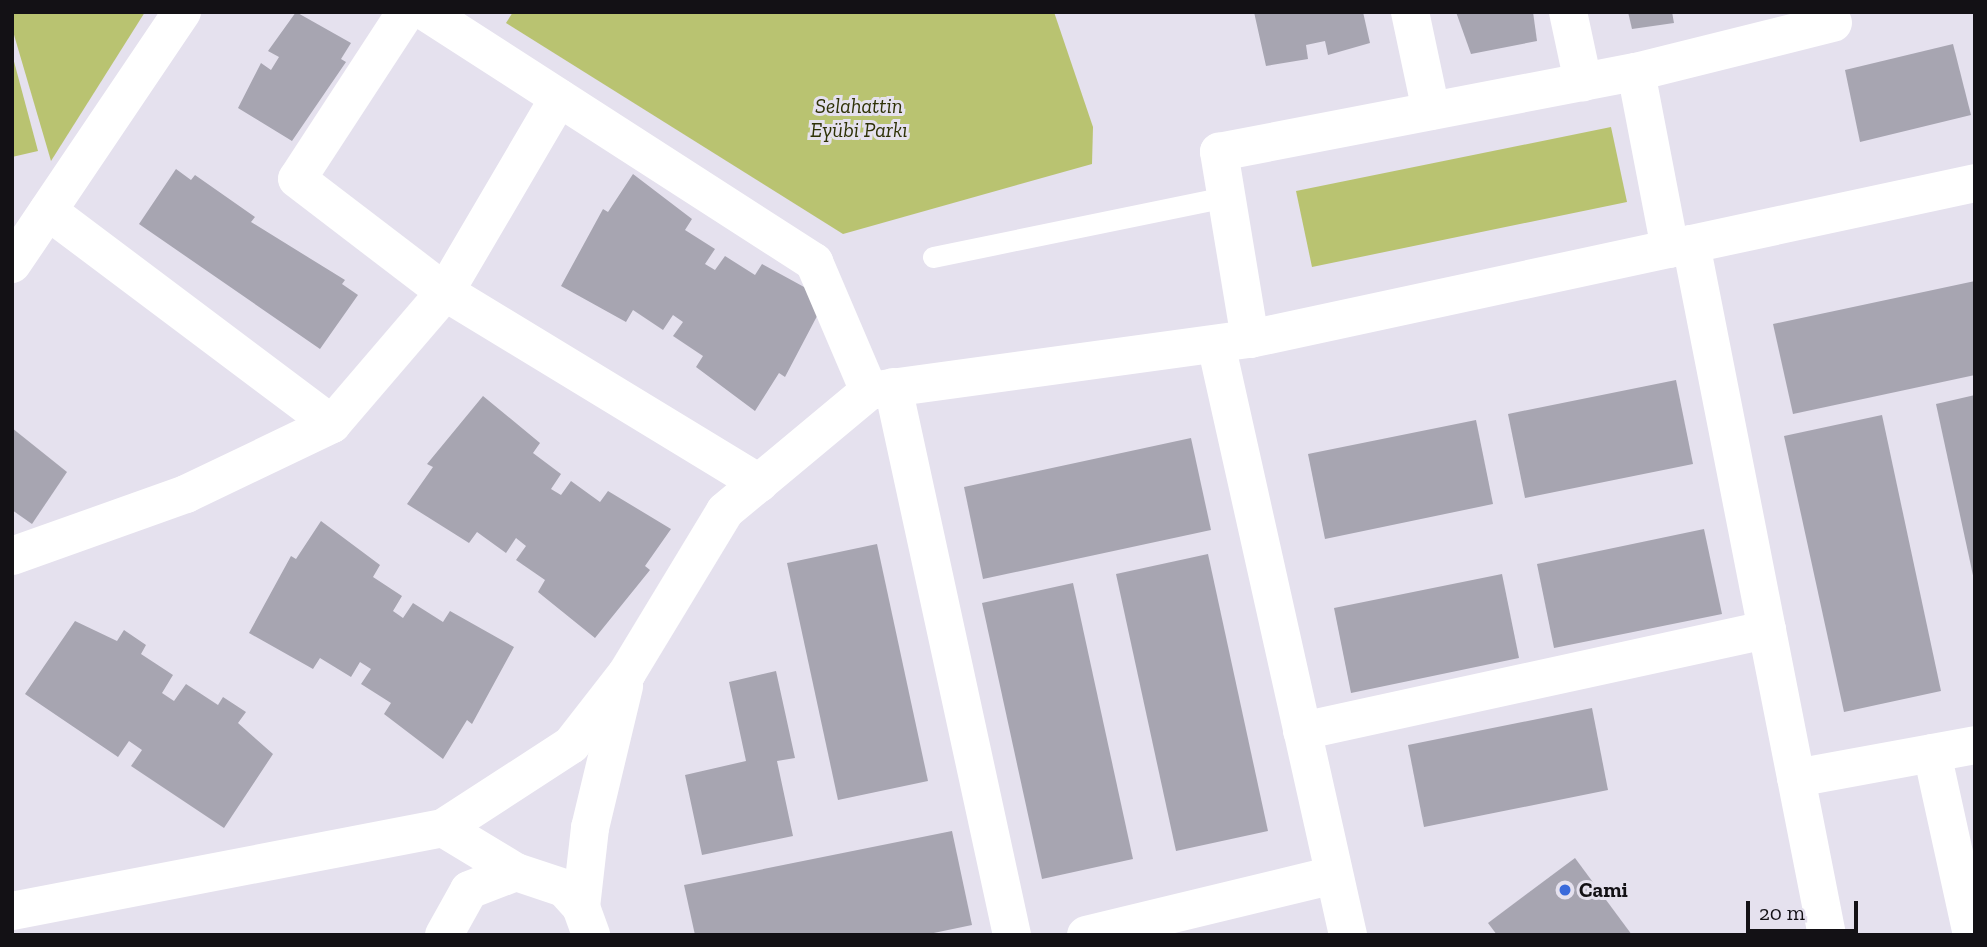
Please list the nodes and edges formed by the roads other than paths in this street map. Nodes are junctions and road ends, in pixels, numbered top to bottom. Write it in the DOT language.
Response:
graph roads {
  1 [pos="182,12"];
  2 [pos="406,12"];
  3 [pos="426,12"];
  4 [pos="1410,12"];
  5 [pos="1568,12"];
  6 [pos="1833,23"];
  7 [pos="1759,26"];
  8 [pos="1636,72"];
  9 [pos="1583,82"];
  10 [pos="559,98"];
  11 [pos="1431,111"];
  12 [pos="1975,183"];
  13 [pos="1226,197"];
  14 [pos="48,211"];
  15 [pos="1680,246"];
  16 [pos="933,257"];
  17 [pos="12,264"];
  18 [pos="445,292"];
  19 [pos="1233,341"];
  20 [pos="881,389"];
  21 [pos="332,424"];
  22 [pos="759,483"];
  23 [pos="12,556"];
  24 [pos="1767,630"];
  25 [pos="627,673"];
  26 [pos="1302,731"];
  27 [pos="1975,745"];
  28 [pos="1932,753"];
  29 [pos="1796,778"];
  30 [pos="443,828"];
  31 [pos="516,872"];
  32 [pos="1334,875"];
  33 [pos="12,911"];
  34 [pos="586,921"];
  35 [pos="444,935"];
  36 [pos="1012,935"];
  37 [pos="1086,935"];
  38 [pos="1348,935"];
  39 [pos="1827,935"];
  40 [pos="1972,935"];
  1 -- 14 [label="street"];
  2 -- 18 [label="street"];
  3 -- 10 [label="street"];
  4 -- 11 [label="street"];
  5 -- 9 [label="street"];
  6 -- 7 [label="street"];
  7 -- 8 [label="street"];
  8 -- 9 [label="street"];
  8 -- 15 [label="street"];
  9 -- 11 [label="street"];
  10 -- 18 [label="street"];
  10 -- 20 [label="street"];
  11 -- 13 [label="street"];
  12 -- 15 [label="street"];
  13 -- 16 [label="lane"];
  13 -- 19 [label="street"];
  14 -- 17 [label="street"];
  14 -- 21 [label="street"];
  15 -- 19 [label="street"];
  15 -- 24 [label="street"];
  18 -- 21 [label="street"];
  18 -- 22 [label="street"];
  19 -- 20 [label="street"];
  19 -- 26 [label="street"];
  20 -- 22 [label="street"];
  20 -- 36 [label="street"];
  21 -- 23 [label="street"];
  22 -- 25 [label="street"];
  24 -- 26 [label="street"];
  24 -- 29 [label="street"];
  25 -- 30 [label="street"];
  25 -- 34 [label="street"];
  26 -- 32 [label="street"];
  27 -- 28 [label="street"];
  28 -- 29 [label="street"];
  28 -- 40 [label="street"];
  29 -- 39 [label="street"];
  30 -- 31 [label="street"];
  30 -- 33 [label="street"];
  31 -- 34 [label="street"];
  31 -- 35 [label="street"];
  32 -- 37 [label="street"];
  32 -- 38 [label="street"];
}
